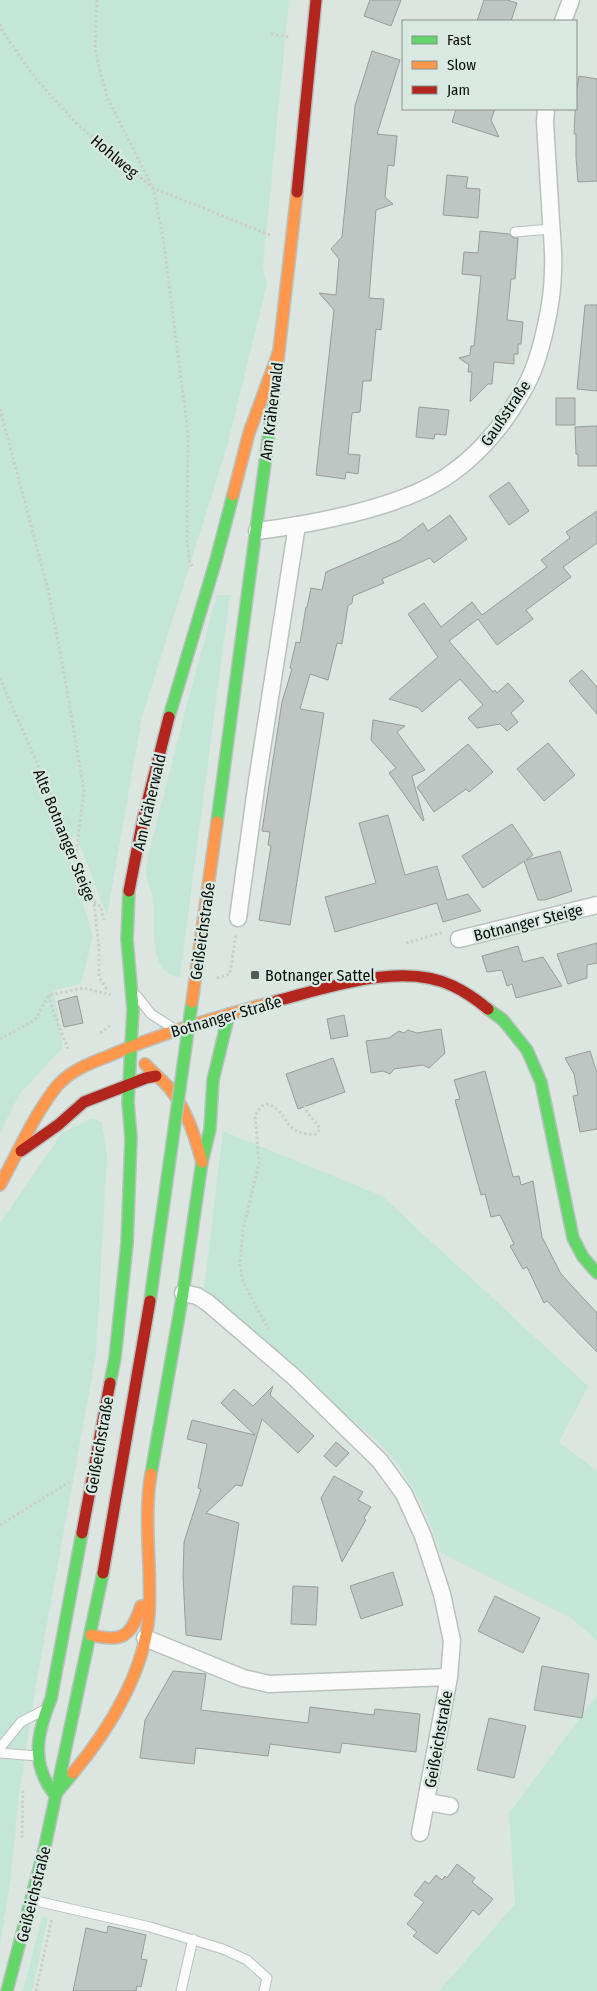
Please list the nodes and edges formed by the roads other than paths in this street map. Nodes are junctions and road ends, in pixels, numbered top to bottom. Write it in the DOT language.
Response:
graph roads {
  1 [pos="316,0"];
  2 [pos="571,0"];
  3 [pos="564,20"];
  4 [pos="546,110"];
  5 [pos="551,229"];
  6 [pos="515,232"];
  7 [pos="278,354"];
  8 [pos="297,525"];
  9 [pos="251,532"];
  10 [pos="232,540"];
  11 [pos="216,560"];
  12 [pos="217,822"];
  13 [pos="597,905"];
  14 [pos="238,918"];
  15 [pos="460,939"];
  16 [pos="132,990"];
  17 [pos="229,1014"];
  18 [pos="176,1030"];
  19 [pos="151,1039"];
  20 [pos="130,1046"];
  21 [pos="198,1052"];
  22 [pos="205,1065"];
  23 [pos="156,1076"];
  24 [pos="213,1080"];
  25 [pos="129,1085"];
  26 [pos="16,1155"];
  27 [pos="202,1162"];
  28 [pos="0,1185"];
  29 [pos="597,1273"];
  30 [pos="183,1293"];
  31 [pos="148,1585"];
  32 [pos="90,1635"];
  33 [pos="145,1638"];
  34 [pos="449,1677"];
  35 [pos="46,1709"];
  36 [pos="0,1748"];
  37 [pos="0,1753"];
  38 [pos="38,1756"];
  39 [pos="55,1795"];
  40 [pos="427,1802"];
  41 [pos="450,1806"];
  42 [pos="420,1832"];
  43 [pos="32,1900"];
  44 [pos="193,1939"];
  45 [pos="7,1991"];
  46 [pos="181,1991"];
  47 [pos="264,1991"];
  1 -- 7 [label="main road, Am Kräherwald"];
  2 -- 3 [label="street"];
  4 -- 5 [label="street, Gaußstraße"];
  5 -- 6 [label="lane"];
  5 -- 8 [label="street, Gaußstraße"];
  7 -- 9 [label="main road, Am Kräherwald"];
  7 -- 11 [label="main road, Am Kräherwald"];
  8 -- 9 [label="street, Gaußstraße"];
  8 -- 14 [label="street"];
  9 -- 12 [label="main road, Am Kräherwald"];
  10 -- 11 [label="main road"];
  11 -- 16 [label="main road, Am Kräherwald"];
  12 -- 32 [label="main road, Geißeichstraße, bridge"];
  13 -- 15 [label="street, Botnanger Steige"];
  16 -- 18 [label="lane"];
  16 -- 20 [label="main road, Geißeichstraße"];
  17 -- 18 [label="main road, Botnanger Straße"];
  17 -- 24 [label="main road, Geißeichstraße"];
  17 -- 29 [label="main road, Botnanger Straße"];
  18 -- 19 [label="main road, Botnanger Straße"];
  18 -- 21 [label="main road"];
  19 -- 20 [label="main road, Botnanger Straße"];
  19 -- 23 [label="main road"];
  20 -- 23 [label="main road, Geißeichstraße"];
  20 -- 25 [label="main road, Geißeichstraße"];
  20 -- 26 [label="main road, Botnanger Straße"];
  22 -- 24 [label="main road"];
  23 -- 25 [label="main road"];
  23 -- 27 [label="main road, Geißeichstraße"];
  24 -- 27 [label="main road, Geißeichstraße"];
  25 -- 26 [label="main road"];
  25 -- 35 [label="main road, Geißeichstraße"];
  26 -- 28 [label="main road, Botnanger Straße"];
  27 -- 30 [label="main road, Geißeichstraße"];
  30 -- 31 [label="main road, Geißeichstraße"];
  30 -- 34 [label="street, Geißeichstraße"];
  31 -- 32 [label="main road"];
  31 -- 33 [label="main road, Geißeichstraße"];
  32 -- 39 [label="main road, Geißeichstraße"];
  33 -- 34 [label="street, Geißeichstraße"];
  33 -- 39 [label="main road, Geißeichstraße"];
  34 -- 40 [label="street, Geißeichstraße"];
  35 -- 36 [label="lane"];
  35 -- 38 [label="main road, Geißeichstraße"];
  37 -- 38 [label="lane"];
  38 -- 39 [label="main road, Geißeichstraße"];
  39 -- 43 [label="main road, Geißeichstraße"];
  40 -- 41 [label="street, Geißeichstraße"];
  40 -- 42 [label="street, Geißeichstraße"];
  43 -- 44 [label="lane"];
  43 -- 45 [label="main road, Geißeichstraße"];
  44 -- 46 [label="lane"];
  44 -- 47 [label="lane"];
}
